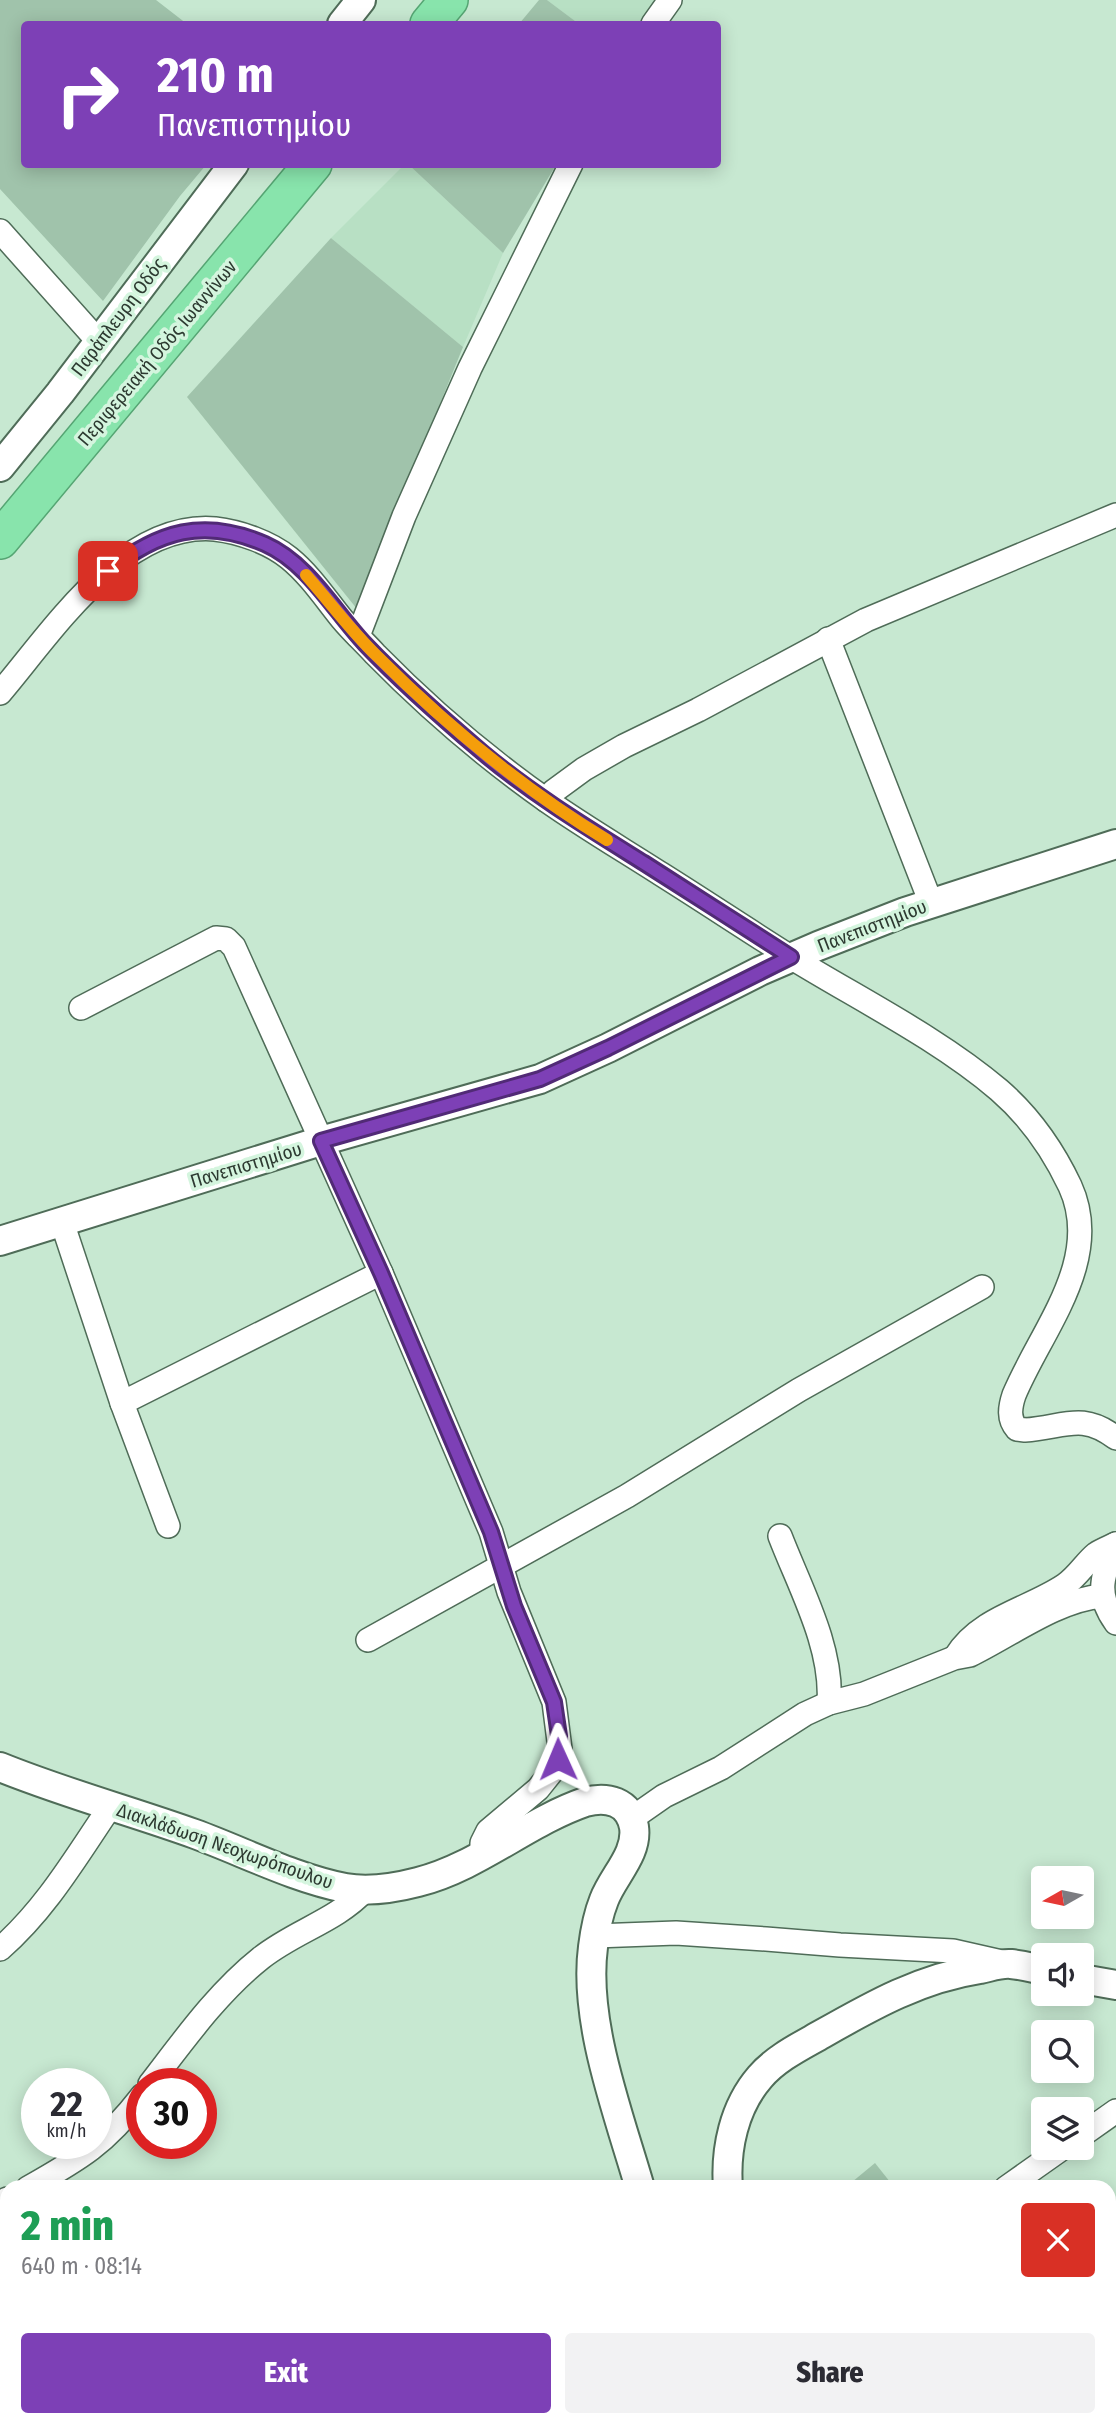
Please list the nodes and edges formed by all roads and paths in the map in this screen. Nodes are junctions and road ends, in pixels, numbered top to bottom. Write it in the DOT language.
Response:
graph roads {
  1 [pos="361,0"];
  2 [pos="449,0"];
  3 [pos="670,0"];
  4 [pos="344,21"];
  5 [pos="432,21"];
  6 [pos="655,21"];
  7 [pos="231,168"];
  8 [pos="310,168"];
  9 [pos="569,168"];
  10 [pos="0,231"];
  11 [pos="99,342"];
  12 [pos="0,467"];
  13 [pos="1116,515"];
  14 [pos="0,540"];
  15 [pos="358,636"];
  16 [pos="828,639"];
  17 [pos="0,693"];
  18 [pos="546,800"];
  19 [pos="1116,844"];
  20 [pos="931,903"];
  21 [pos="791,957"];
  22 [pos="81,1008"];
  23 [pos="321,1141"];
  24 [pos="62,1222"];
  25 [pos="0,1241"];
  26 [pos="381,1273"];
  27 [pos="982,1287"];
  28 [pos="122,1402"];
  29 [pos="1116,1438"];
  30 [pos="168,1526"];
  31 [pos="780,1536"];
  32 [pos="1116,1544"];
  33 [pos="502,1565"];
  34 [pos="1102,1596"];
  35 [pos="1116,1623"];
  36 [pos="368,1640"];
  37 [pos="954,1658"];
  38 [pos="829,1703"];
  39 [pos="0,1768"];
  40 [pos="110,1807"];
  41 [pos="631,1819"];
  42 [pos="482,1855"];
  43 [pos="365,1890"];
  44 [pos="595,1936"];
  45 [pos="0,1949"];
  46 [pos="1010,1964"];
  47 [pos="1031,1968"];
  48 [pos="1094,1981"];
  49 [pos="1116,1985"];
  50 [pos="163,2068"];
  51 [pos="1116,2111"];
  52 [pos="126,2117"];
  53 [pos="1094,2127"];
  54 [pos="1046,2160"];
  55 [pos="42,2180"];
  56 [pos="637,2180"];
  57 [pos="729,2180"];
  58 [pos="1017,2180"];
  1 -- 4 [label="street"];
  2 -- 5 [label="highway"];
  3 -- 6 [label="street"];
  7 -- 11 [label="street, Παράπλευρη Οδός"];
  8 -- 14 [label="highway, Περιφερειακή Οδός Ιωαννίνων"];
  9 -- 15 [label="street"];
  10 -- 11 [label="street"];
  11 -- 12 [label="street, Παράπλευρη Οδός"];
  13 -- 16 [label="street"];
  15 -- 17 [label="street"];
  15 -- 18 [label="street"];
  16 -- 18 [label="street"];
  16 -- 20 [label="street"];
  18 -- 21 [label="street"];
  19 -- 20 [label="street, Πανεπιστημίου"];
  20 -- 21 [label="street, Πανεπιστημίου"];
  21 -- 23 [label="street, Πανεπιστημίου"];
  21 -- 29 [label="street"];
  22 -- 23 [label="street"];
  23 -- 24 [label="street, Πανεπιστημίου"];
  23 -- 26 [label="street"];
  24 -- 25 [label="street, Πανεπιστημίου"];
  24 -- 28 [label="street"];
  26 -- 28 [label="street"];
  26 -- 33 [label="street"];
  27 -- 33 [label="street"];
  28 -- 30 [label="street"];
  31 -- 38 [label="street"];
  32 -- 34 [label="street"];
  32 -- 37 [label="street"];
  33 -- 36 [label="street"];
  33 -- 42 [label="street"];
  34 -- 35 [label="street"];
  34 -- 37 [label="street"];
  37 -- 38 [label="street"];
  38 -- 41 [label="street"];
  39 -- 40 [label="street, Διακλάδωση Νεοχωρόπουλου"];
  40 -- 43 [label="street, Διακλάδωση Νεοχωρόπουλου"];
  40 -- 45 [label="street"];
  41 -- 42 [label="street, Διακλάδωση Νεοχωρόπουλου"];
  41 -- 44 [label="street"];
  42 -- 43 [label="street, Διακλάδωση Νεοχωρόπουλου"];
  43 -- 50 [label="street"];
  44 -- 46 [label="street"];
  44 -- 56 [label="street"];
  46 -- 47 [label="street"];
  46 -- 57 [label="street"];
  48 -- 49 [label="street"];
  51 -- 53 [label="street"];
  52 -- 55 [label="street"];
  54 -- 58 [label="street"];
}
